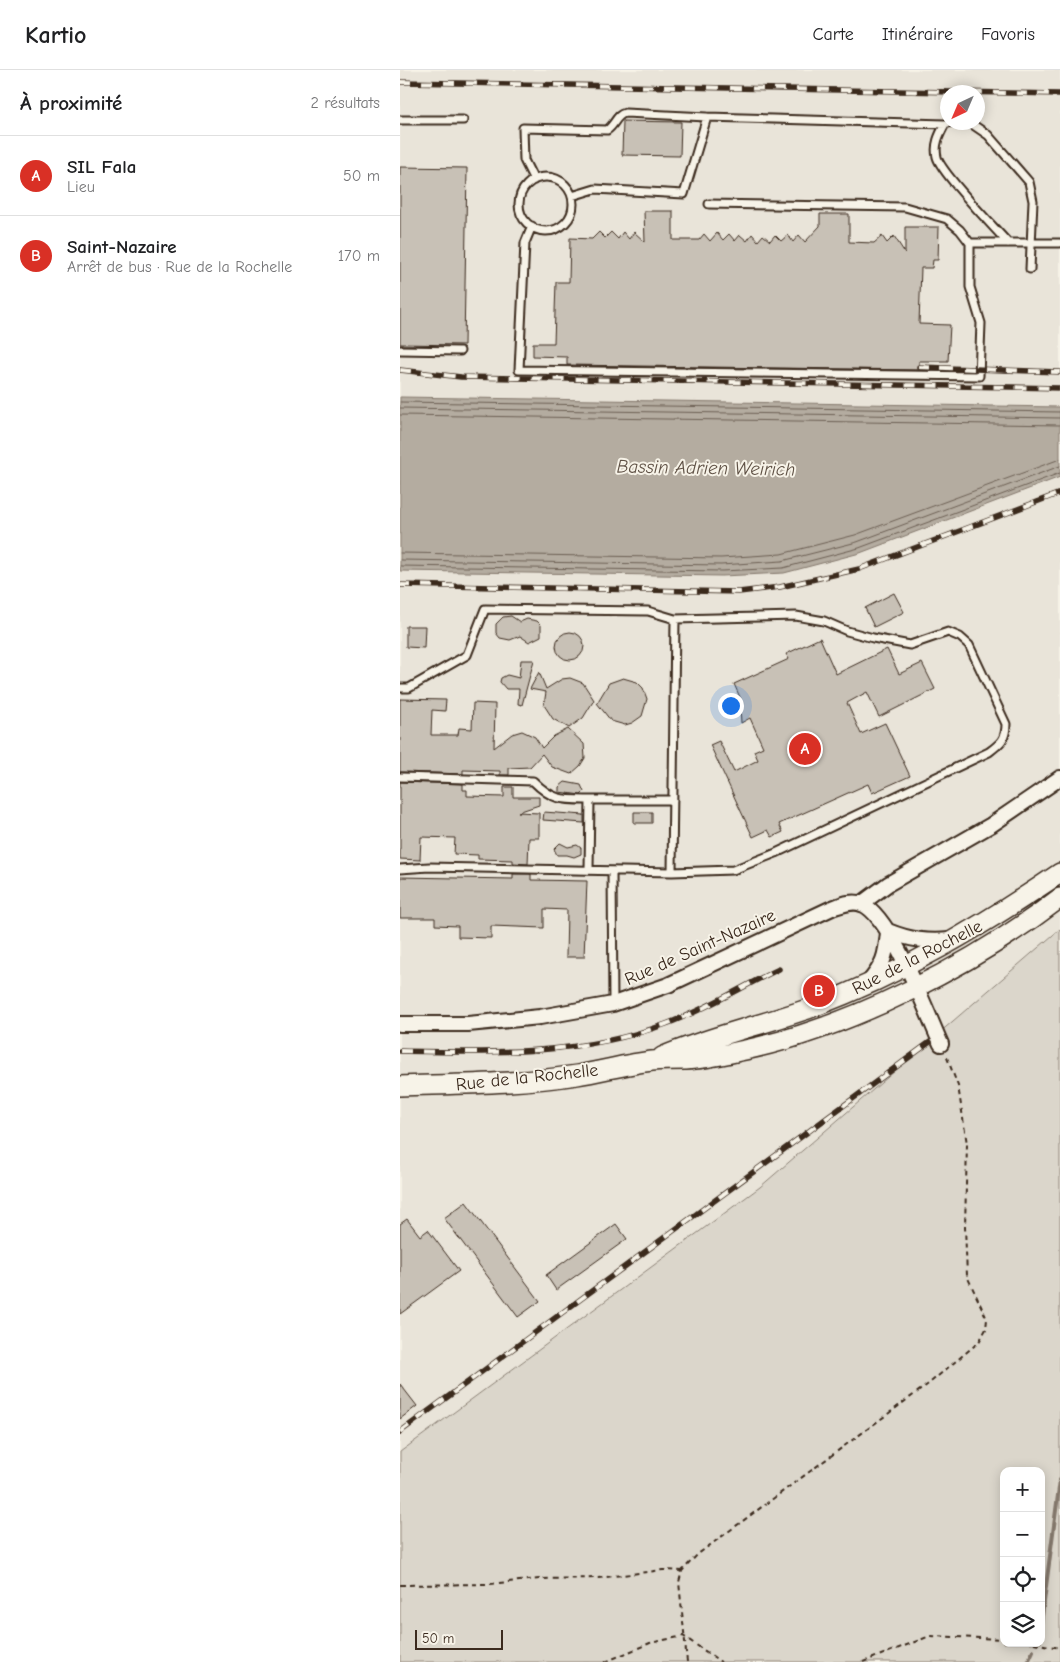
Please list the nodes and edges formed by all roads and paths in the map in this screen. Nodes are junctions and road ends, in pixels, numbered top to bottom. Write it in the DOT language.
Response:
graph roads {
  1 [pos="707,116"];
  2 [pos="400,120"];
  3 [pos="463,120"];
  4 [pos="940,123"];
  5 [pos="944,130"];
  6 [pos="982,130"];
  7 [pos="534,180"];
  8 [pos="572,196"];
  9 [pos="709,204"];
  10 [pos="532,226"];
  11 [pos="970,243"];
  12 [pos="1008,243"];
  13 [pos="1030,243"];
  14 [pos="1060,243"];
  15 [pos="1030,268"];
  16 [pos="400,350"];
  17 [pos="460,351"];
  18 [pos="675,619"];
  19 [pos="400,688"];
  20 [pos="400,777"];
  21 [pos="1060,778"];
  22 [pos="590,800"];
  23 [pos="673,800"];
  24 [pos="400,869"];
  25 [pos="589,870"];
  26 [pos="612,871"];
  27 [pos="672,872"];
  28 [pos="1060,873"];
  29 [pos="1060,898"];
  30 [pos="861,904"];
  31 [pos="888,931"];
  32 [pos="956,940"];
  33 [pos="906,966"];
  34 [pos="867,984"];
  35 [pos="915,986"];
  36 [pos="613,1004"];
  37 [pos="400,1024"];
  38 [pos="941,1044"];
  39 [pos="652,1061"];
  40 [pos="400,1086"];
  41 [pos="682,1571"];
  42 [pos="400,1585"];
  43 [pos="683,1636"];
  44 [pos="1000,1639"];
  45 [pos="1045,1645"];
  46 [pos="1060,1648"];
  47 [pos="606,1662"];
  48 [pos="687,1662"];
  49 [pos="721,1662"];
  50 [pos="863,1662"];
  1 -- 4 [label="lane"];
  1 -- 7 [label="lane"];
  1 -- 8 [label="lane"];
  2 -- 3 [label="lane"];
  5 -- 12 [label="lane"];
  6 -- 13 [label="lane"];
  7 -- 8 [label="lane"];
  7 -- 10 [label="lane"];
  8 -- 10 [label="lane"];
  9 -- 11 [label="lane"];
  10 -- 11 [label="lane"];
  11 -- 12 [label="lane"];
  12 -- 13 [label="lane"];
  13 -- 14 [label="lane"];
  13 -- 15 [label="lane"];
  16 -- 17 [label="lane"];
  18 -- 19 [label="lane"];
  18 -- 23 [label="lane"];
  18 -- 27 [label="lane"];
  20 -- 22 [label="lane"];
  21 -- 30 [label="street"];
  22 -- 23 [label="lane"];
  22 -- 25 [label="lane"];
  23 -- 27 [label="lane"];
  24 -- 25 [label="lane"];
  25 -- 26 [label="lane"];
  26 -- 27 [label="lane"];
  26 -- 36 [label="lane"];
  28 -- 32 [label="main road, Rue de la Rochelle"];
  29 -- 35 [label="main road, Rue de la Rochelle"];
  30 -- 31 [label="street"];
  30 -- 36 [label="street, Rue de Saint-Nazaire"];
  31 -- 32 [label="street"];
  31 -- 33 [label="street"];
  31 -- 34 [label="street"];
  32 -- 33 [label="main road, Rue de la Rochelle"];
  33 -- 34 [label="main road, Rue de la Rochelle"];
  33 -- 35 [label="street"];
  34 -- 39 [label="main road, Rue de la Rochelle"];
  35 -- 38 [label="street"];
  35 -- 39 [label="main road, Rue de la Rochelle"];
  36 -- 37 [label="street, Rue de Saint-Nazaire"];
  38 -- 41 [label="path"];
  39 -- 40 [label="main road, Rue de la Rochelle"];
  41 -- 42 [label="path"];
  41 -- 43 [label="path"];
  43 -- 47 [label="path"];
  43 -- 48 [label="path"];
  43 -- 49 [label="path"];
  44 -- 50 [label="path"];
  45 -- 46 [label="path"];
}
